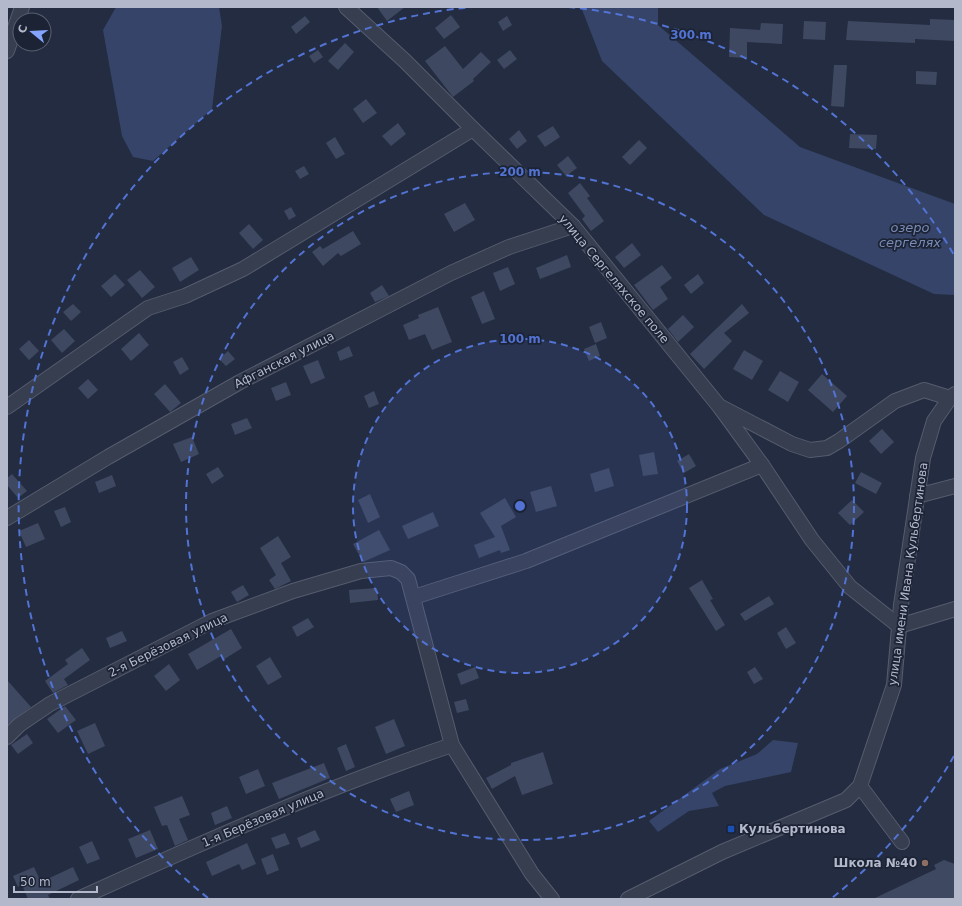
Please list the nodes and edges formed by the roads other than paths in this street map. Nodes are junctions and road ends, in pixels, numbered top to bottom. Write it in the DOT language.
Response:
graph roads {
  1 [pos="22,7"];
  2 [pos="346,7"];
  3 [pos="7,51"];
  4 [pos="473,129"];
  5 [pos="573,226"];
  6 [pos="952,396"];
  7 [pos="719,406"];
  8 [pos="7,407"];
  9 [pos="762,465"];
  10 [pos="955,486"];
  11 [pos="918,496"];
  12 [pos="7,518"];
  13 [pos="414,597"];
  14 [pos="955,610"];
  15 [pos="899,626"];
  16 [pos="7,736"];
  17 [pos="452,745"];
  18 [pos="860,786"];
  19 [pos="902,842"];
  20 [pos="78,899"];
  21 [pos="552,899"];
  22 [pos="628,899"];
  1 -- 3 [label="street"];
  2 -- 4 [label="street, улица Сергеляхское поле"];
  4 -- 5 [label="street, улица Сергеляхское поле"];
  4 -- 8 [label="street"];
  5 -- 7 [label="street, улица Сергеляхское поле"];
  5 -- 12 [label="street, Афганская улица"];
  6 -- 7 [label="street"];
  6 -- 11 [label="street, улица имени Ивана Кульбертинова"];
  7 -- 9 [label="street, улица Сергеляхское поле"];
  9 -- 13 [label="street"];
  9 -- 15 [label="street, улица Сергеляхское поле"];
  10 -- 11 [label="street"];
  11 -- 15 [label="street, улица имени Ивана Кульбертинова"];
  13 -- 16 [label="street, 2-я Берёзовая улица"];
  13 -- 17 [label="street"];
  14 -- 15 [label="street"];
  15 -- 18 [label="street, улица имени Ивана Кульбертинова"];
  17 -- 20 [label="street, 1-я Берёзовая улица"];
  17 -- 21 [label="street"];
  18 -- 19 [label="street"];
  18 -- 22 [label="street, улица имени Ивана Кульбертинова"];
}
